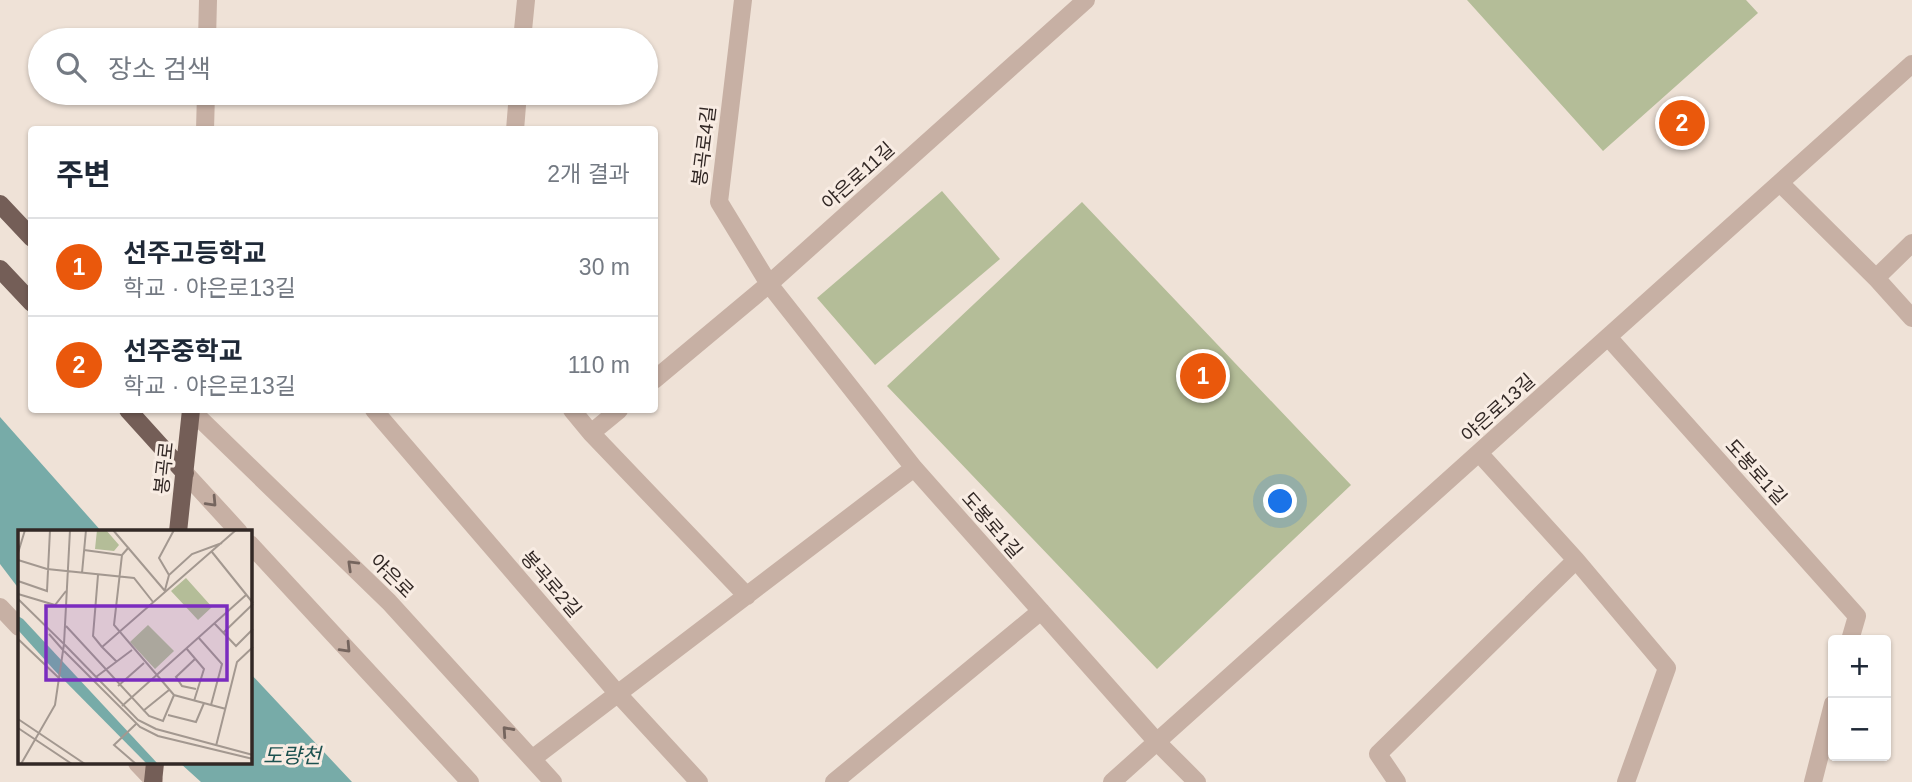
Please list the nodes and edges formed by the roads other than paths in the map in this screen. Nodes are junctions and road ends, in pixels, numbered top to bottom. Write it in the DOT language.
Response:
graph roads {
  1 [pos="208,0"];
  2 [pos="526,0"];
  3 [pos="743,0"];
  4 [pos="1086,0"];
  5 [pos="207,28"];
  6 [pos="524,28"];
  7 [pos="1912,64"];
  8 [pos="206,105"];
  9 [pos="517,105"];
  10 [pos="205,126"];
  11 [pos="515,126"];
  12 [pos="1780,183"];
  13 [pos="0,204"];
  14 [pos="28,234"];
  15 [pos="1912,243"];
  16 [pos="0,269"];
  17 [pos="1876,278"];
  18 [pos="769,284"];
  19 [pos="28,299"];
  20 [pos="1912,318"];
  21 [pos="1608,337"];
  22 [pos="658,377"];
  23 [pos="131,413"];
  24 [pos="191,413"];
  25 [pos="194,413"];
  26 [pos="377,413"];
  27 [pos="575,413"];
  28 [pos="616,413"];
  29 [pos="592,433"];
  30 [pos="1479,453"];
  31 [pos="915,468"];
  32 [pos="185,472"];
  33 [pos="178,530"];
  34 [pos="237,530"];
  35 [pos="252,546"];
  36 [pos="1576,560"];
  37 [pos="747,596"];
  38 [pos="0,607"];
  39 [pos="1041,611"];
  40 [pos="18,626"];
  41 [pos="1851,635"];
  42 [pos="618,694"];
  43 [pos="1828,724"];
  44 [pos="1157,742"];
  45 [pos="532,759"];
  46 [pos="137,764"];
  47 [pos="155,764"];
  48 [pos="153,782"];
  49 [pos="470,782"];
  50 [pos="553,782"];
  51 [pos="699,782"];
  52 [pos="834,782"];
  53 [pos="1112,782"];
  54 [pos="1198,782"];
  55 [pos="1397,782"];
  56 [pos="1626,782"];
  57 [pos="1813,782"];
  1 -- 5 [label="street"];
  2 -- 6 [label="street"];
  3 -- 18 [label="street, 봉곡로4길"];
  4 -- 18 [label="street, 야은로11길"];
  7 -- 12 [label="street, 야은로13길"];
  8 -- 10 [label="street"];
  9 -- 11 [label="street"];
  12 -- 17 [label="street"];
  12 -- 21 [label="street, 야은로13길"];
  13 -- 14 [label="main road"];
  15 -- 17 [label="street"];
  16 -- 19 [label="main road"];
  17 -- 20 [label="street"];
  18 -- 22 [label="street, 야은로11길"];
  18 -- 31 [label="street, 도봉로1길"];
  21 -- 30 [label="street, 야은로13길"];
  21 -- 41 [label="street, 도봉로1길"];
  23 -- 32 [label="main road"];
  24 -- 32 [label="main road, 봉곡로"];
  45 -- 25 [label="street, 야은로, one-way"];
  26 -- 42 [label="street, 봉곡로2길"];
  27 -- 29 [label="street"];
  28 -- 29 [label="street"];
  29 -- 37 [label="street"];
  30 -- 36 [label="street"];
  30 -- 44 [label="street, 야은로13길"];
  31 -- 37 [label="street"];
  31 -- 39 [label="street, 도봉로1길"];
  32 -- 33 [label="main road, 봉곡로"];
  32 -- 34 [label="street, one-way"];
  35 -- 49 [label="street, one-way"];
  36 -- 55 [label="street"];
  36 -- 56 [label="street"];
  37 -- 42 [label="street"];
  38 -- 40 [label="street"];
  39 -- 44 [label="street, 도봉로1길"];
  39 -- 52 [label="street"];
  42 -- 45 [label="street"];
  42 -- 51 [label="street, 봉곡로2길"];
  43 -- 57 [label="street"];
  44 -- 53 [label="street, 야은로13길"];
  44 -- 54 [label="street, 도봉로1길"];
  45 -- 50 [label="street, 야은로"];
  46 -- 48 [label="street"];
  47 -- 48 [label="main road"];
}
